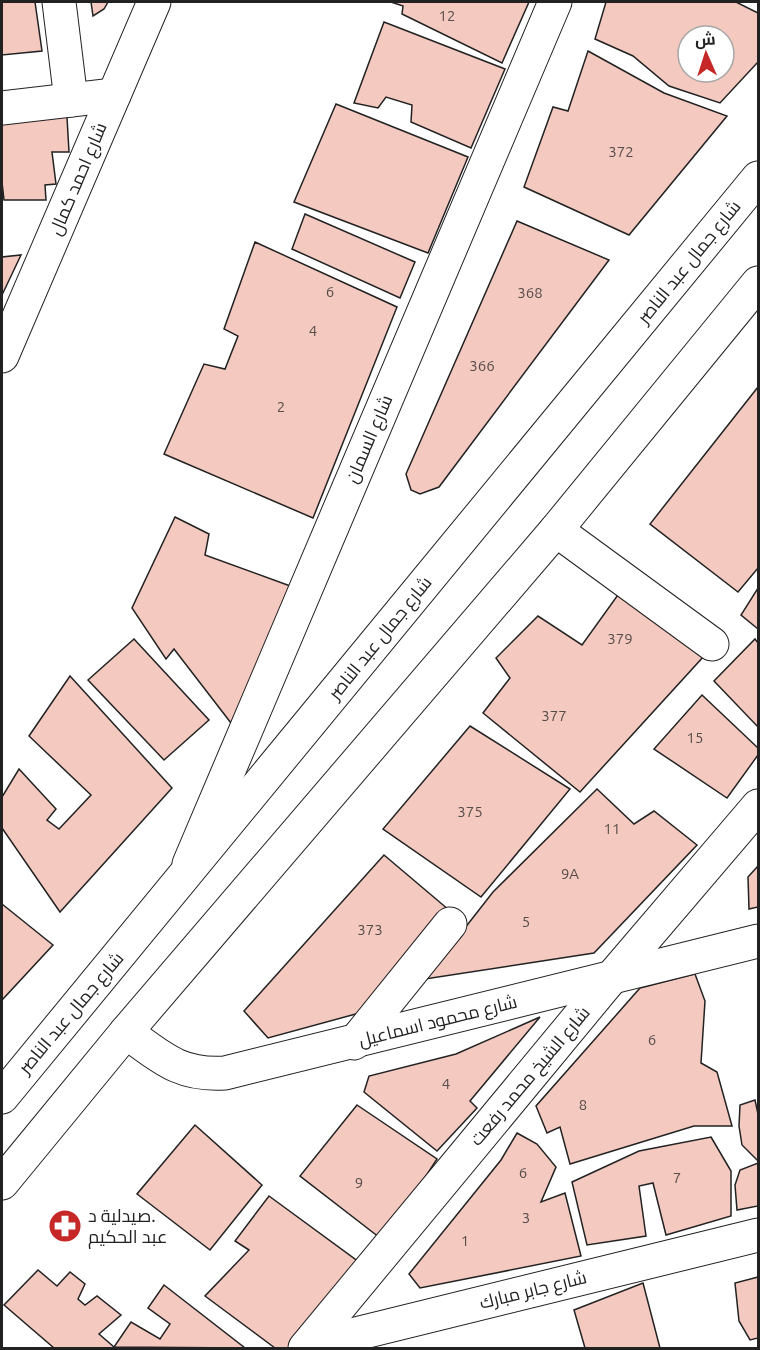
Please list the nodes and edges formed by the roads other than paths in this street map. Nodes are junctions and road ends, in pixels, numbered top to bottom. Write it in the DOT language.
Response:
graph roads {
  1 [pos="59,2"];
  2 [pos="154,2"];
  3 [pos="555,2"];
  4 [pos="114,95"];
  5 [pos="71,100"];
  6 [pos="2,108"];
  7 [pos="759,178"];
  8 [pos="759,283"];
  9 [pos="2,356"];
  10 [pos="556,530"];
  11 [pos="712,644"];
  12 [pos="759,806"];
  13 [pos="183,876"];
  14 [pos="450,924"];
  15 [pos="759,941"];
  16 [pos="612,977"];
  17 [pos="126,1032"];
  18 [pos="354,1043"];
  19 [pos="2,1097"];
  20 [pos="2,1184"];
  21 [pos="759,1235"];
  22 [pos="306,1347"];
  1 -- 5 [label="street"];
  2 -- 4 [label="street, شارع احمد كمال"];
  3 -- 13 [label="street, شارع السمان"];
  4 -- 5 [label="street"];
  4 -- 9 [label="street, شارع احمد كمال"];
  5 -- 6 [label="street"];
  7 -- 13 [label="street, شارع جمال عبد الناصر"];
  8 -- 10 [label="street"];
  10 -- 11 [label="street"];
  10 -- 17 [label="street"];
  12 -- 16 [label="street, شارع الشيخ محمد رفعت"];
  13 -- 19 [label="street, شارع جمال عبد الناصر"];
  14 -- 18 [label="street"];
  15 -- 16 [label="street, شارع محمود اسماعيل"];
  16 -- 18 [label="street, شارع محمود اسماعيل"];
  16 -- 22 [label="street, شارع الشيخ محمد رفعت"];
  17 -- 18 [label="street, شارع محمود اسماعيل"];
  17 -- 20 [label="street"];
  21 -- 22 [label="street, شارع جابر مبارك"];
}
